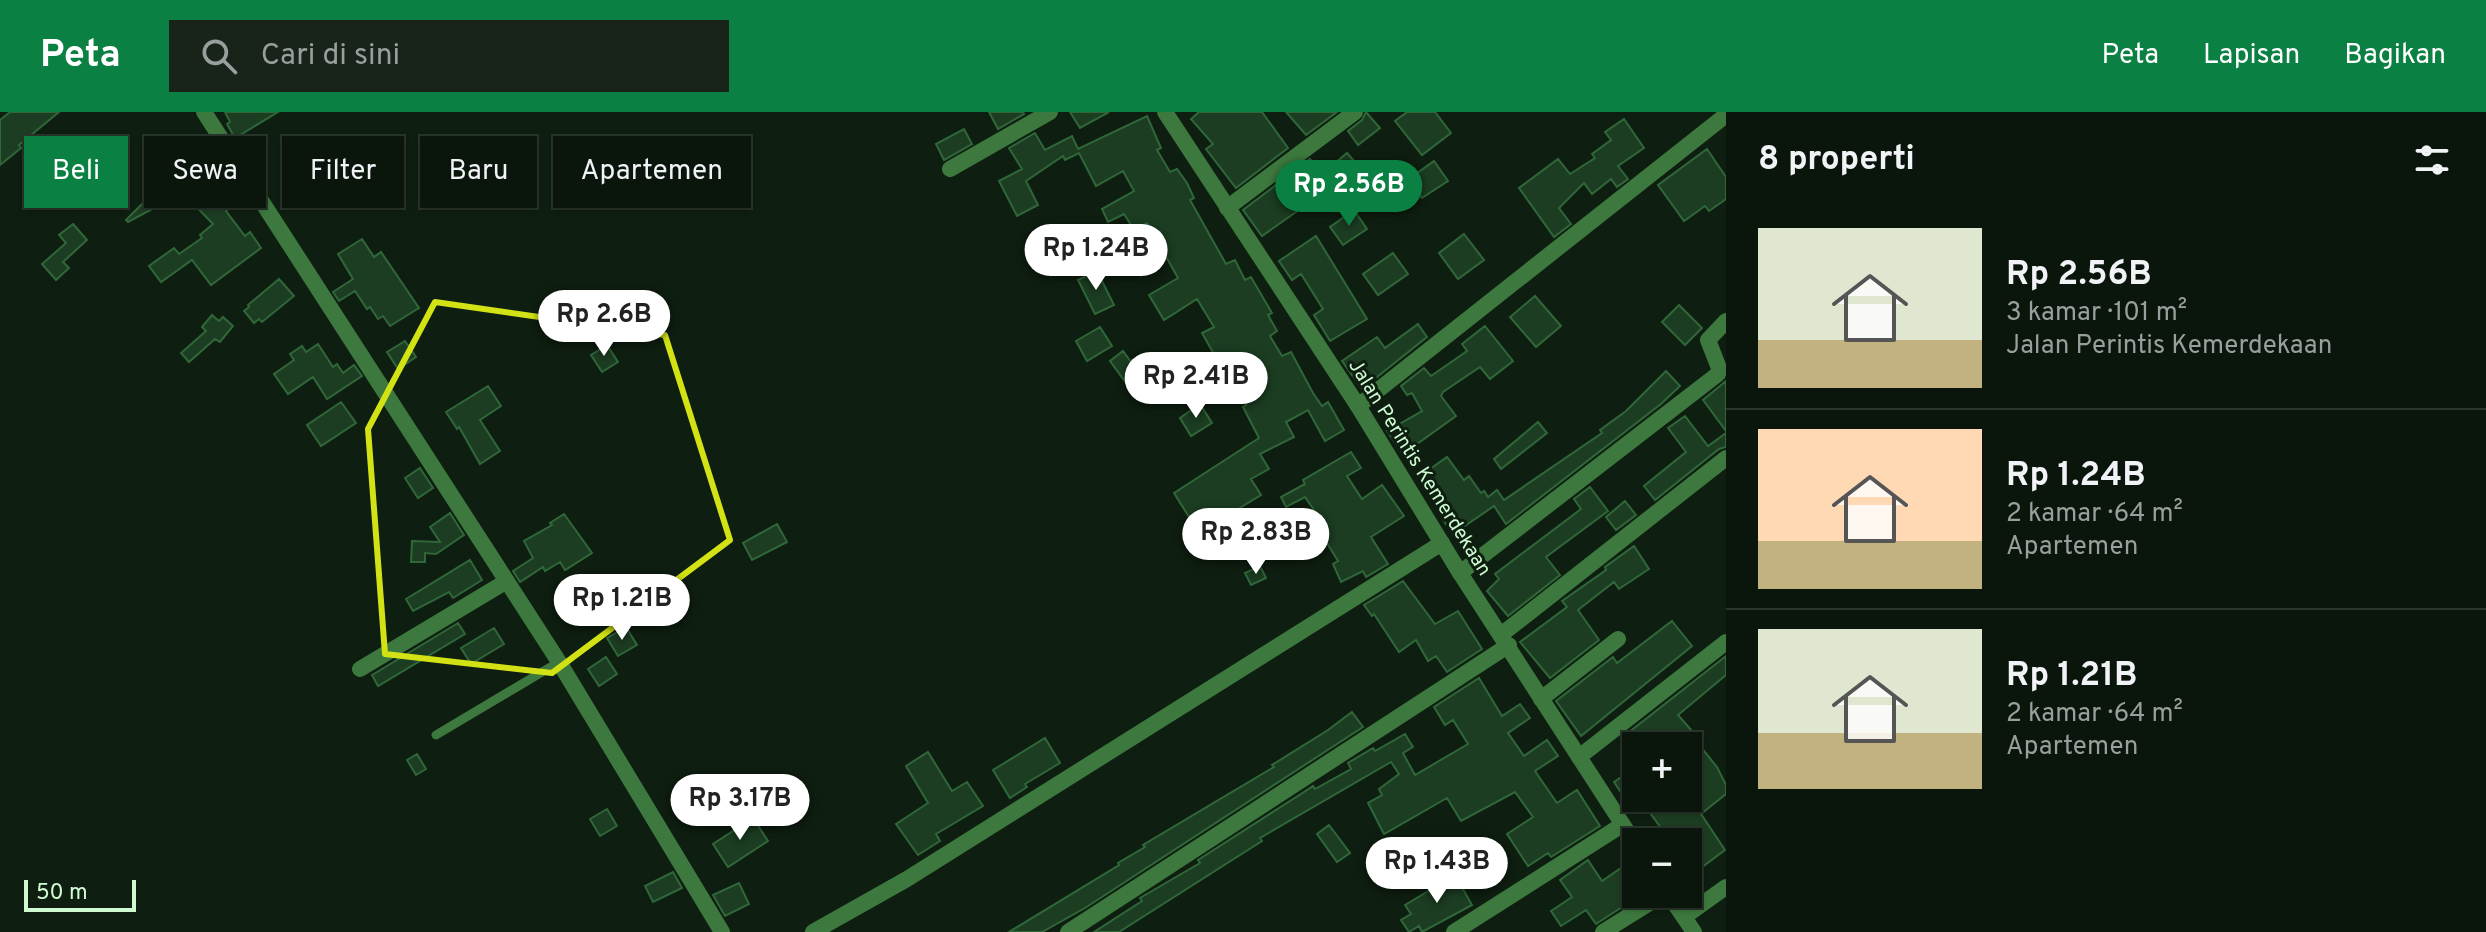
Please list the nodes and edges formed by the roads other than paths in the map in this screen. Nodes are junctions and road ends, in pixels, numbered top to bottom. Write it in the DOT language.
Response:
graph roads {
  1 [pos="204,112"];
  2 [pos="1050,112"];
  3 [pos="1165,112"];
  4 [pos="1355,112"];
  5 [pos="1726,115"];
  6 [pos="950,169"];
  7 [pos="1227,208"];
  8 [pos="1726,321"];
  9 [pos="1358,406"];
  10 [pos="1726,458"];
  11 [pos="1442,543"];
  12 [pos="1460,573"];
  13 [pos="507,581"];
  14 [pos="1618,639"];
  15 [pos="1505,640"];
  16 [pos="1726,642"];
  17 [pos="559,662"];
  18 [pos="360,669"];
  19 [pos="1541,699"];
  20 [pos="436,735"];
  21 [pos="1579,757"];
  22 [pos="1622,825"];
  23 [pos="1624,828"];
  24 [pos="1726,887"];
  25 [pos="1643,908"];
  26 [pos="1677,908"];
  27 [pos="1684,917"];
  28 [pos="722,932"];
  29 [pos="813,932"];
  30 [pos="1068,932"];
  31 [pos="1454,932"];
  32 [pos="1603,932"];
  33 [pos="1694,932"];
  1 -- 13 [label="street"];
  2 -- 6 [label="street"];
  3 -- 7 [label="street, Jalan Perintis Kemerdekaan"];
  4 -- 7 [label="street"];
  5 -- 9 [label="street"];
  7 -- 9 [label="street, Jalan Perintis Kemerdekaan"];
  8 -- 12 [label="street"];
  9 -- 11 [label="street, Jalan Perintis Kemerdekaan"];
  10 -- 15 [label="street"];
  11 -- 12 [label="street, Jalan Perintis Kemerdekaan"];
  11 -- 29 [label="street"];
  12 -- 15 [label="street, Jalan Perintis Kemerdekaan"];
  13 -- 17 [label="street"];
  13 -- 18 [label="street"];
  14 -- 19 [label="street"];
  15 -- 19 [label="street, Jalan Perintis Kemerdekaan"];
  15 -- 30 [label="street"];
  16 -- 21 [label="street"];
  17 -- 20 [label="lane"];
  17 -- 28 [label="street"];
  19 -- 21 [label="street, Jalan Perintis Kemerdekaan"];
  21 -- 22 [label="street, Jalan Perintis Kemerdekaan"];
  22 -- 23 [label="street, Jalan Perintis Kemerdekaan"];
  22 -- 31 [label="street"];
  24 -- 27 [label="street"];
  25 -- 32 [label="street"];
  26 -- 27 [label="street"];
  27 -- 33 [label="street"];
}
